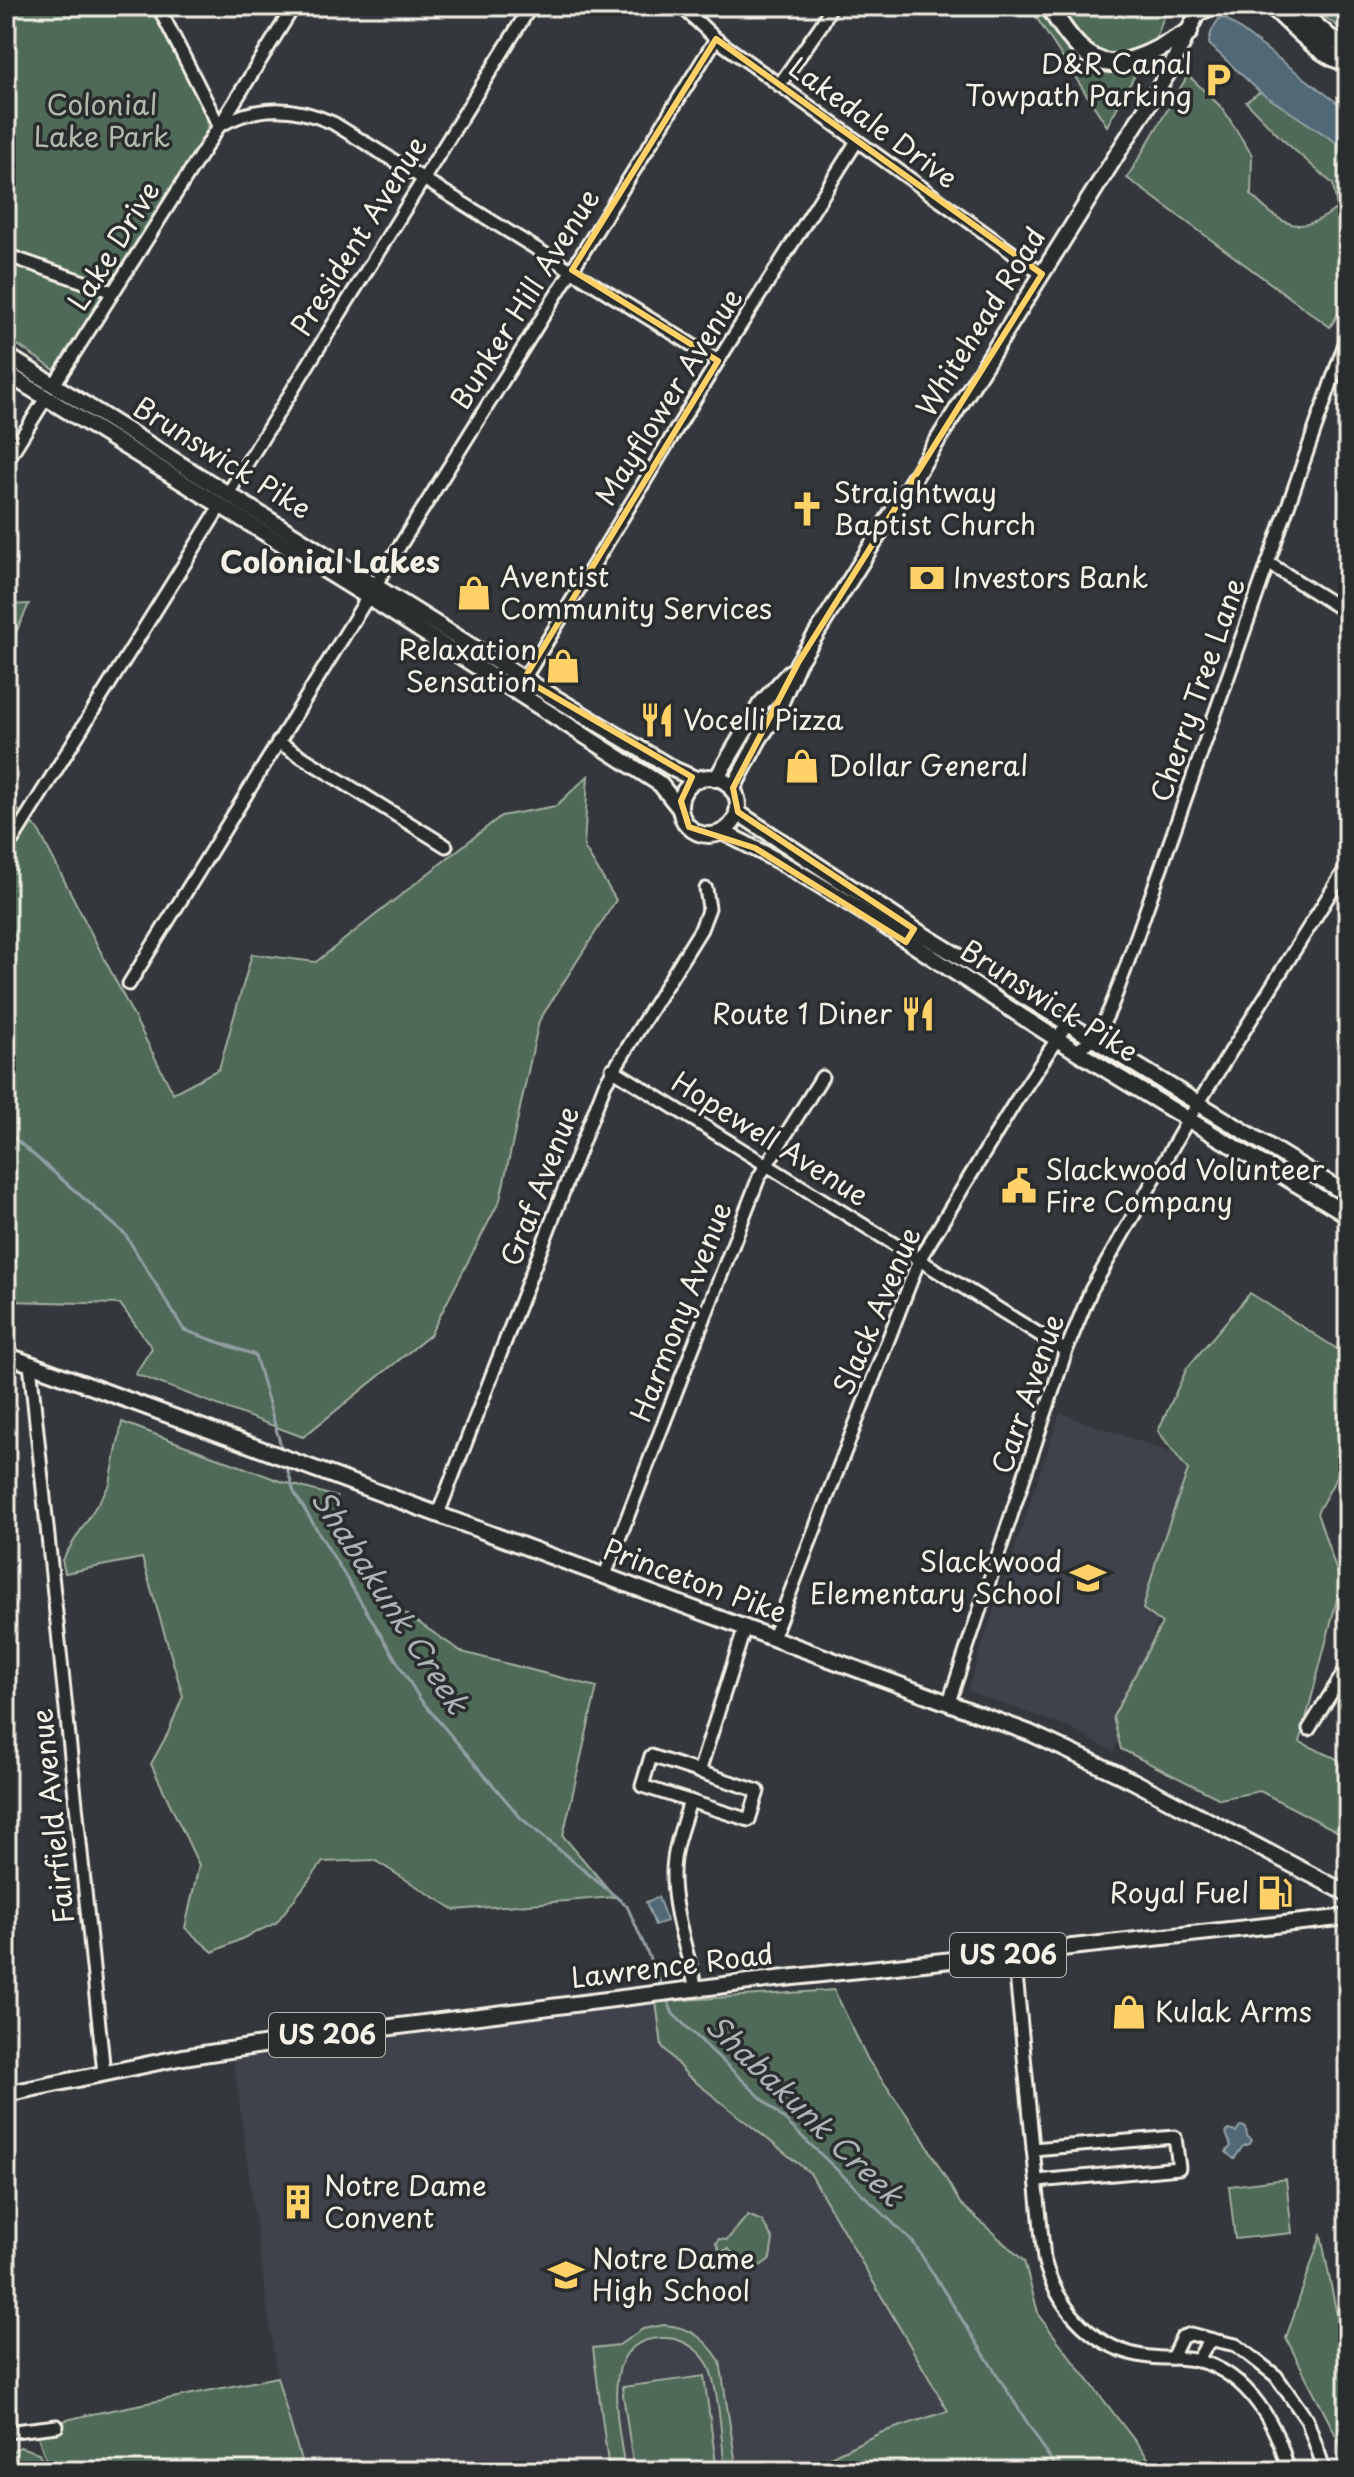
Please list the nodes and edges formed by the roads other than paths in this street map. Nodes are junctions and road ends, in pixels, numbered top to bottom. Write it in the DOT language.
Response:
graph roads {
  1 [pos="158,6"];
  2 [pos="294,6"];
  3 [pos="531,6"];
  4 [pos="681,6"];
  5 [pos="831,6"];
  6 [pos="1049,6"];
  7 [pos="1272,6"];
  8 [pos="1293,6"];
  9 [pos="1199,15"];
  10 [pos="716,39"];
  11 [pos="1348,46"];
  12 [pos="1348,62"];
  13 [pos="779,85"];
  14 [pos="219,126"];
  15 [pos="857,141"];
  16 [pos="424,178"];
  17 [pos="6,255"];
  18 [pos="572,270"];
  19 [pos="1042,274"];
  20 [pos="113,292"];
  21 [pos="1348,335"];
  22 [pos="6,355"];
  23 [pos="718,361"];
  24 [pos="6,373"];
  25 [pos="50,392"];
  26 [pos="6,462"];
  27 [pos="225,499"];
  28 [pos="1268,563"];
  29 [pos="372,591"];
  30 [pos="1348,613"];
  31 [pos="798,663"];
  32 [pos="524,679"];
  33 [pos="278,742"];
  34 [pos="716,779"];
  35 [pos="698,780"];
  36 [pos="732,790"];
  37 [pos="680,809"];
  38 [pos="737,812"];
  39 [pos="722,832"];
  40 [pos="13,839"];
  41 [pos="446,846"];
  42 [pos="1348,865"];
  43 [pos="706,889"];
  44 [pos="910,935"];
  45 [pos="129,984"];
  46 [pos="1067,1024"];
  47 [pos="1057,1039"];
  48 [pos="1094,1039"];
  49 [pos="1077,1051"];
  50 [pos="612,1069"];
  51 [pos="822,1077"];
  52 [pos="1200,1104"];
  53 [pos="1189,1118"];
  54 [pos="765,1165"];
  55 [pos="1348,1195"];
  56 [pos="1343,1212"];
  57 [pos="919,1260"];
  58 [pos="1066,1351"];
  59 [pos="6,1355"];
  60 [pos="30,1364"];
  61 [pos="438,1514"];
  62 [pos="605,1575"];
  63 [pos="745,1627"];
  64 [pos="773,1637"];
  65 [pos="1348,1666"];
  66 [pos="949,1702"];
  67 [pos="1309,1729"];
  68 [pos="699,1772"];
  69 [pos="690,1801"];
  70 [pos="1348,1894"];
  71 [pos="1348,1917"];
  72 [pos="1014,1954"];
  73 [pos="696,1989"];
  74 [pos="104,2073"];
  75 [pos="6,2094"];
  76 [pos="1033,2149"];
  77 [pos="1037,2181"];
  78 [pos="1213,2340"];
  79 [pos="1172,2358"];
  80 [pos="1197,2361"];
  81 [pos="57,2426"];
  82 [pos="6,2432"];
  83 [pos="1288,2471"];
  84 [pos="1325,2471"];
  1 -- 14 [label="street"];
  2 -- 14 [label="street, Lake Drive"];
  3 -- 16 [label="street, President Avenue"];
  4 -- 10 [label="street, Lakedale Drive"];
  5 -- 13 [label="street"];
  6 -- 9 [label="highway"];
  7 -- 12 [label="highway"];
  8 -- 11 [label="highway"];
  9 -- 19 [label="main road, Whitehead Road"];
  10 -- 13 [label="street, Lakedale Drive"];
  10 -- 18 [label="street, Bunker Hill Avenue"];
  13 -- 15 [label="street, Lakedale Drive"];
  14 -- 16 [label="street"];
  14 -- 20 [label="street, Lake Drive"];
  15 -- 19 [label="street, Lakedale Drive"];
  15 -- 23 [label="street, Mayflower Avenue"];
  16 -- 18 [label="street"];
  16 -- 27 [label="street, President Avenue"];
  17 -- 20 [label="street"];
  18 -- 23 [label="street"];
  18 -- 29 [label="street, Bunker Hill Avenue"];
  19 -- 31 [label="main road, Whitehead Road"];
  20 -- 25 [label="street, Lake Drive"];
  21 -- 28 [label="street, Cherry Tree Lane"];
  22 -- 25 [label="main road, Brunswick Pike"];
  23 -- 32 [label="street, Mayflower Avenue"];
  24 -- 25 [label="main road, Brunswick Pike"];
  25 -- 26 [label="street, Lake Drive"];
  25 -- 27 [label="main road, Brunswick Pike"];
  27 -- 29 [label="main road, Brunswick Pike"];
  27 -- 40 [label="street, President Avenue"];
  28 -- 30 [label="street"];
  28 -- 48 [label="street, Cherry Tree Lane"];
  29 -- 32 [label="main road, Brunswick Pike"];
  29 -- 33 [label="street, Bunker Hill Avenue"];
  29 -- 37 [label="main road, Brunswick Pike"];
  31 -- 34 [label="main road, Whitehead Road"];
  31 -- 36 [label="main road, Whitehead Road"];
  32 -- 35 [label="main road, Brunswick Pike"];
  33 -- 41 [label="street"];
  33 -- 45 [label="street, Bunker Hill Avenue"];
  34 -- 35 [label="main road"];
  34 -- 36 [label="main road"];
  35 -- 37 [label="main road"];
  36 -- 38 [label="main road"];
  37 -- 39 [label="main road"];
  38 -- 39 [label="main road"];
  38 -- 44 [label="main road, Brunswick Pike"];
  39 -- 44 [label="main road, Brunswick Pike"];
  42 -- 52 [label="street, Carr Avenue"];
  43 -- 50 [label="street, Graf Avenue"];
  44 -- 46 [label="main road, Brunswick Pike"];
  44 -- 47 [label="main road, Brunswick Pike"];
  46 -- 47 [label="street, Slack Avenue"];
  46 -- 48 [label="main road, Brunswick Pike"];
  47 -- 49 [label="main road, Brunswick Pike"];
  47 -- 57 [label="street, Slack Avenue"];
  48 -- 49 [label="street, Cherry Tree Lane"];
  48 -- 52 [label="main road, Brunswick Pike"];
  49 -- 53 [label="main road, Brunswick Pike"];
  50 -- 54 [label="street, Hopewell Avenue"];
  50 -- 61 [label="street, Graf Avenue"];
  51 -- 54 [label="street, Harmony Avenue"];
  52 -- 53 [label="street, Carr Avenue"];
  52 -- 55 [label="main road, Brunswick Pike"];
  53 -- 56 [label="main road, Brunswick Pike"];
  53 -- 58 [label="street, Carr Avenue"];
  54 -- 57 [label="street, Hopewell Avenue"];
  54 -- 62 [label="street, Harmony Avenue"];
  55 -- 56 [label="street"];
  57 -- 58 [label="street, Hopewell Avenue"];
  57 -- 64 [label="street, Slack Avenue"];
  58 -- 66 [label="street, Carr Avenue"];
  59 -- 60 [label="main road, Princeton Pike"];
  60 -- 61 [label="main road, Princeton Pike"];
  60 -- 74 [label="street, Fairfield Avenue"];
  61 -- 62 [label="main road, Princeton Pike"];
  62 -- 63 [label="main road, Princeton Pike"];
  63 -- 64 [label="main road, Princeton Pike"];
  63 -- 68 [label="street"];
  64 -- 66 [label="main road, Princeton Pike"];
  65 -- 67 [label="street"];
  66 -- 70 [label="main road, Princeton Pike"];
  68 -- 69 [label="street"];
  68 -- 69 [label="street"];
  69 -- 73 [label="street"];
  71 -- 72 [label="main road, Lawrence Road / US 206"];
  72 -- 73 [label="main road, Lawrence Road / US 206"];
  72 -- 76 [label="street"];
  73 -- 74 [label="main road, Lawrence Road / US 206"];
  74 -- 75 [label="main road, Lawrence Road / US 206"];
  76 -- 77 [label="street"];
  76 -- 77 [label="street"];
  77 -- 79 [label="street"];
  78 -- 79 [label="street"];
  78 -- 80 [label="street"];
  78 -- 84 [label="street"];
  79 -- 80 [label="street"];
  80 -- 83 [label="street"];
  81 -- 82 [label="street"];
}
